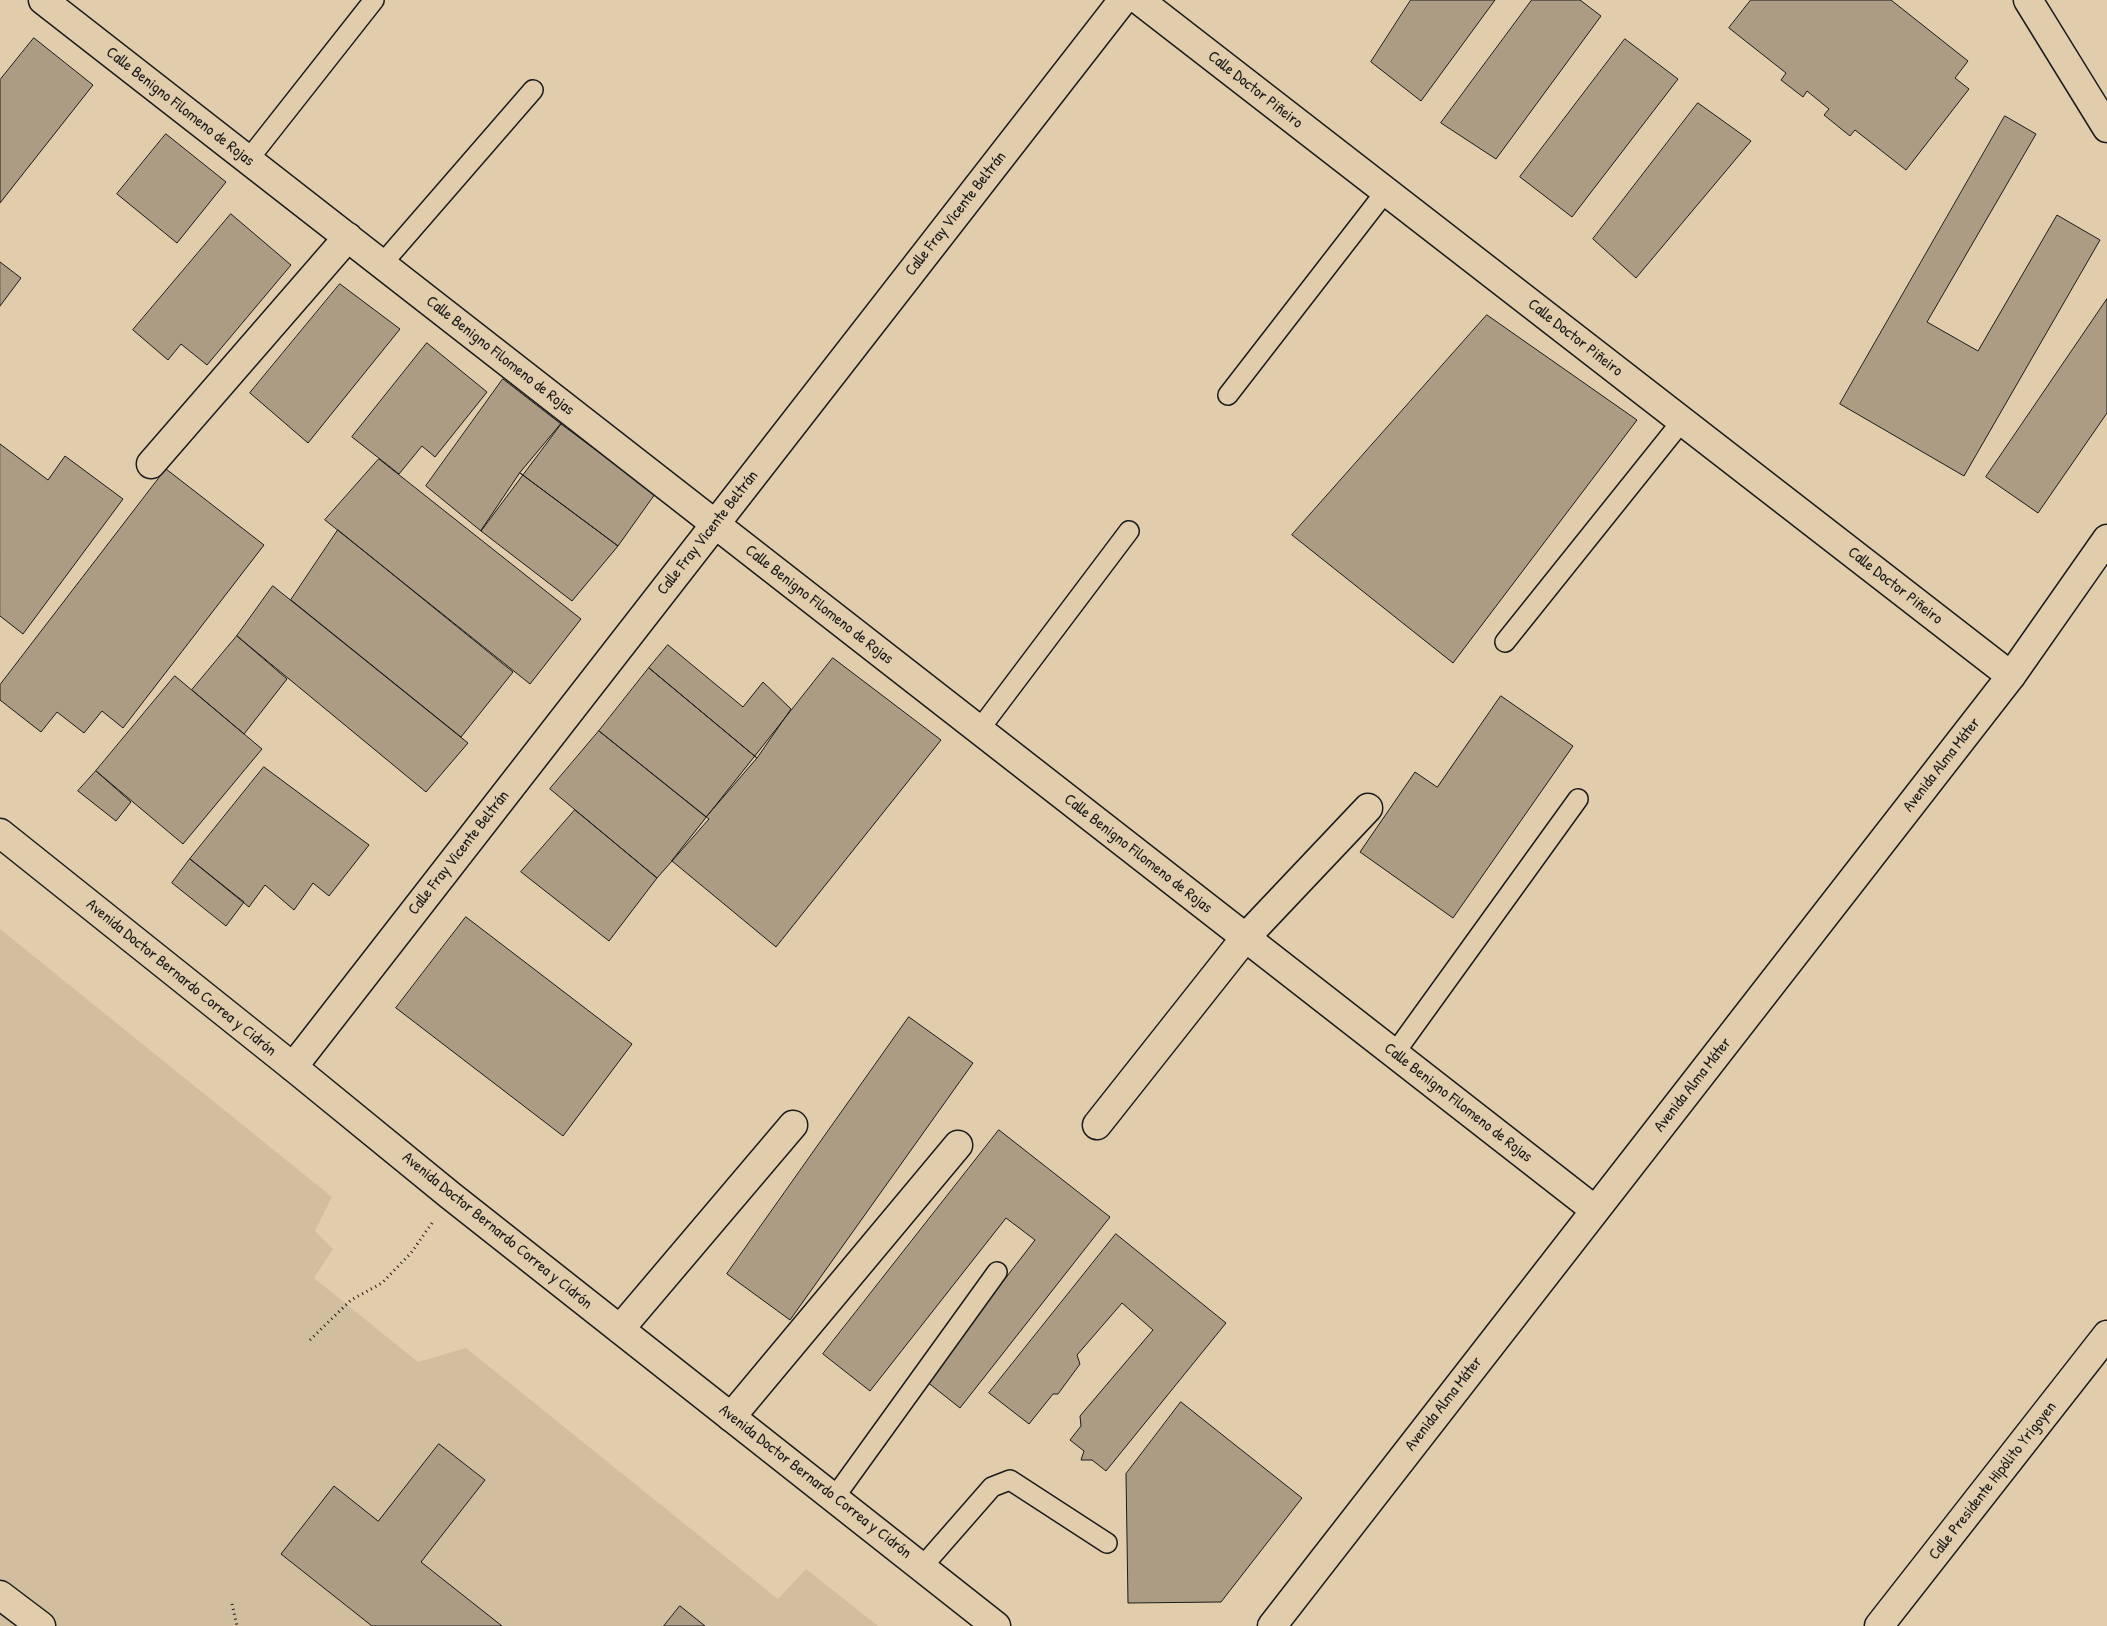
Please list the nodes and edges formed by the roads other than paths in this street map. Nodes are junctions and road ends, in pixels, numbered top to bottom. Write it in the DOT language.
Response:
graph roads {
  1 [pos="43,0"];
  2 [pos="374,0"];
  3 [pos="1122,0"];
  4 [pos="1139,0"];
  5 [pos="2028,0"];
  6 [pos="533,90"];
  7 [pos="2107,128"];
  8 [pos="248,160"];
  9 [pos="1386,191"];
  10 [pos="348,237"];
  11 [pos="382,264"];
  12 [pos="1228,395"];
  13 [pos="1682,421"];
  14 [pos="151,464"];
  15 [pos="715,524"];
  16 [pos="1129,531"];
  17 [pos="2107,538"];
  18 [pos="1505,642"];
  19 [pos="2011,676"];
  20 [pos="979,730"];
  21 [pos="1578,800"];
  22 [pos="1368,808"];
  23 [pos="0,833"];
  24 [pos="1245,938"];
  25 [pos="1394,1054"];
  26 [pos="293,1066"];
  27 [pos="794,1125"];
  28 [pos="1097,1125"];
  29 [pos="958,1146"];
  30 [pos="1595,1210"];
  31 [pos="997,1272"];
  32 [pos="620,1329"];
  33 [pos="2107,1335"];
  34 [pos="731,1417"];
  35 [pos="834,1498"];
  36 [pos="1107,1543"];
  37 [pos="922,1567"];
  38 [pos="0,1595"];
  39 [pos="41,1626"];
  40 [pos="996,1626"];
  41 [pos="1272,1626"];
  42 [pos="1879,1626"];
  1 -- 8 [label="street, Calle Benigno Filomeno de Rojas"];
  2 -- 8 [label="lane"];
  3 -- 15 [label="street, Calle Fray Vicente Beltrán"];
  4 -- 9 [label="street, Calle Doctor Piñeiro"];
  5 -- 7 [label="street"];
  6 -- 11 [label="lane"];
  8 -- 10 [label="street, Calle Benigno Filomeno de Rojas"];
  9 -- 12 [label="lane"];
  9 -- 13 [label="street, Calle Doctor Piñeiro"];
  10 -- 11 [label="street, Calle Benigno Filomeno de Rojas"];
  10 -- 14 [label="street"];
  11 -- 15 [label="street, Calle Benigno Filomeno de Rojas"];
  13 -- 18 [label="lane"];
  13 -- 19 [label="street, Calle Doctor Piñeiro"];
  15 -- 20 [label="street, Calle Benigno Filomeno de Rojas"];
  15 -- 26 [label="street, Calle Fray Vicente Beltrán"];
  16 -- 20 [label="lane"];
  17 -- 19 [label="street, Avenida Alma Máter"];
  19 -- 30 [label="street, Avenida Alma Máter"];
  20 -- 24 [label="street, Calle Benigno Filomeno de Rojas"];
  21 -- 25 [label="lane"];
  22 -- 24 [label="street"];
  23 -- 26 [label="street, Avenida Doctor Bernardo Correa y Cidrón"];
  24 -- 25 [label="street, Calle Benigno Filomeno de Rojas"];
  24 -- 28 [label="street"];
  25 -- 30 [label="street, Calle Benigno Filomeno de Rojas"];
  26 -- 32 [label="street, Avenida Doctor Bernardo Correa y Cidrón"];
  27 -- 32 [label="street"];
  29 -- 34 [label="street"];
  30 -- 41 [label="street, Avenida Alma Máter"];
  31 -- 35 [label="lane"];
  32 -- 34 [label="street, Avenida Doctor Bernardo Correa y Cidrón"];
  33 -- 42 [label="street, Calle Presidente Hipólito Yrigoyen"];
  34 -- 35 [label="street, Avenida Doctor Bernardo Correa y Cidrón"];
  35 -- 37 [label="street, Avenida Doctor Bernardo Correa y Cidrón"];
  36 -- 37 [label="lane"];
  37 -- 40 [label="street, Avenida Doctor Bernardo Correa y Cidrón"];
  38 -- 39 [label="street"];
}
